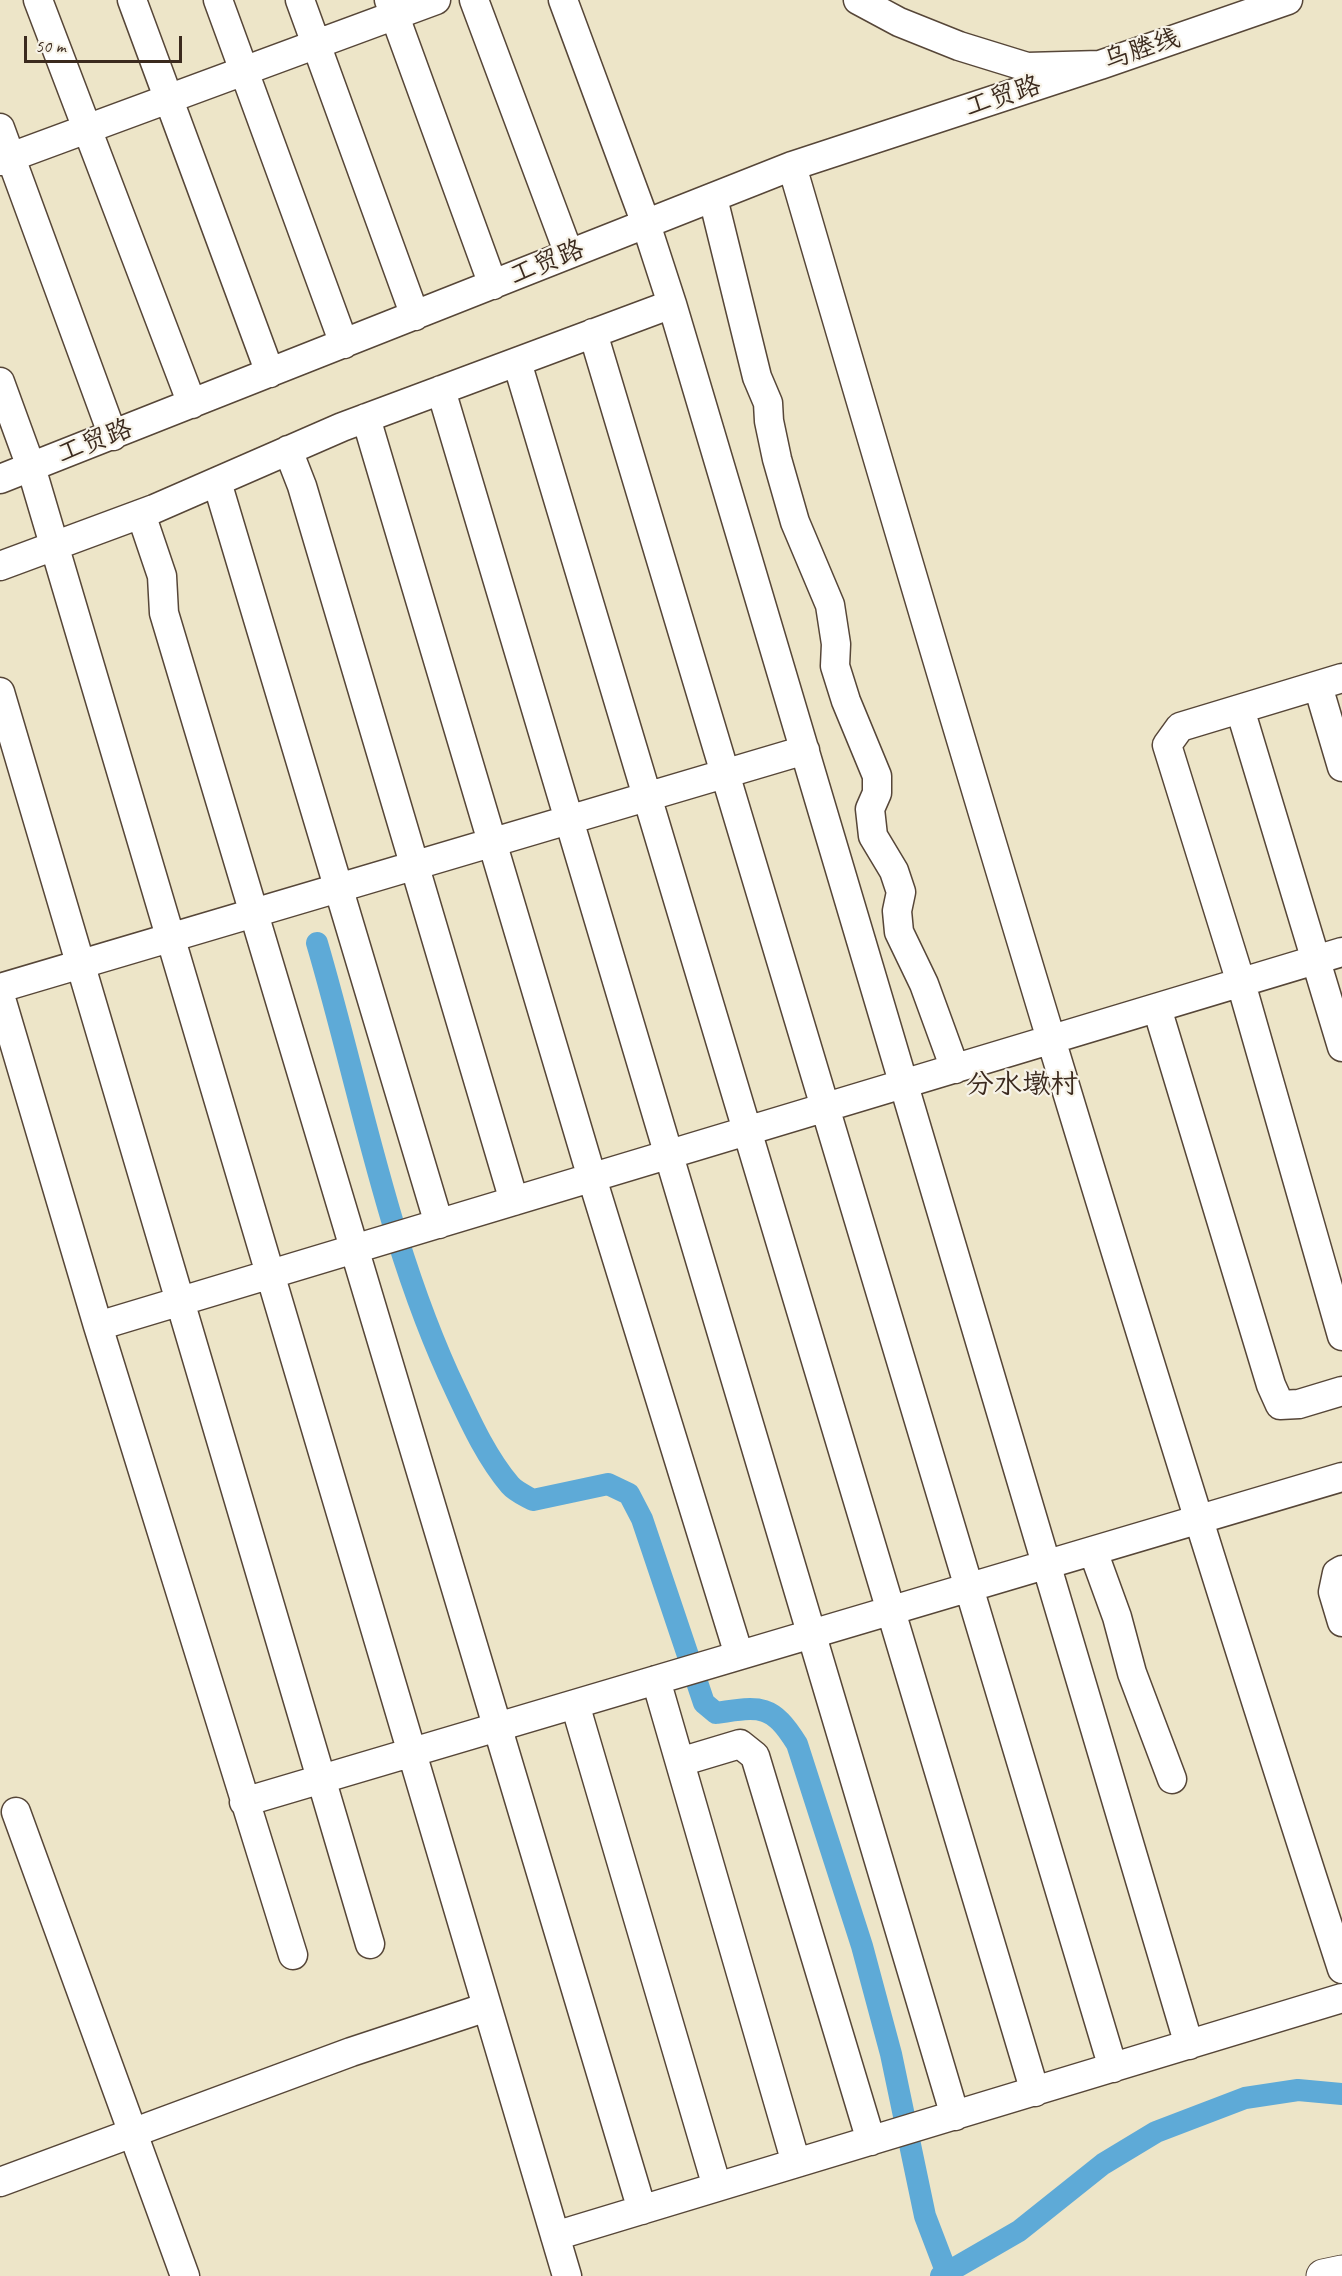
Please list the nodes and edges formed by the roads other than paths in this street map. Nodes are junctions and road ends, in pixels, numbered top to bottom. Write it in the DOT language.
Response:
graph roads {
  1 [pos="38,0"];
  2 [pos="132,0"];
  3 [pos="218,0"];
  4 [pos="300,0"];
  5 [pos="436,0"];
  6 [pos="474,0"];
  7 [pos="563,0"];
  8 [pos="858,0"];
  9 [pos="1288,0"];
  10 [pos="391,8"];
  11 [pos="316,44"];
  12 [pos="1100,65"];
  13 [pos="244,71"];
  14 [pos="169,99"];
  15 [pos="0,128"];
  16 [pos="87,128"];
  17 [pos="5,159"];
  18 [pos="792,166"];
  19 [pos="713,198"];
  20 [pos="646,224"];
  21 [pos="569,254"];
  22 [pos="493,285"];
  23 [pos="672,304"];
  24 [pos="415,315"];
  25 [pos="593,333"];
  26 [pos="344,344"];
  27 [pos="517,362"];
  28 [pos="270,373"];
  29 [pos="0,382"];
  30 [pos="441,390"];
  31 [pos="192,404"];
  32 [pos="366,418"];
  33 [pos="112,436"];
  34 [pos="288,450"];
  35 [pos="32,467"];
  36 [pos="0,479"];
  37 [pos="217,482"];
  38 [pos="141,514"];
  39 [pos="54,546"];
  40 [pos="0,566"];
  41 [pos="1330,682"];
  42 [pos="0,692"];
  43 [pos="1240,709"];
  44 [pos="805,750"];
  45 [pos="1342,766"];
  46 [pos="724,774"];
  47 [pos="647,797"];
  48 [pos="570,820"];
  49 [pos="493,842"];
  50 [pos="415,866"];
  51 [pos="338,888"];
  52 [pos="254,913"];
  53 [pos="171,938"];
  54 [pos="1329,956"];
  55 [pos="80,964"];
  56 [pos="1241,983"];
  57 [pos="0,988"];
  58 [pos="0,995"];
  59 [pos="1157,1008"];
  60 [pos="1053,1039"];
  61 [pos="1342,1047"];
  62 [pos="955,1069"];
  63 [pos="904,1084"];
  64 [pos="824,1108"];
  65 [pos="747,1131"];
  66 [pos="669,1154"];
  67 [pos="592,1178"];
  68 [pos="514,1201"];
  69 [pos="431,1226"];
  70 [pos="365,1246"];
  71 [pos="270,1274"];
  72 [pos="179,1302"];
  73 [pos="98,1326"];
  74 [pos="1342,1336"];
  75 [pos="1342,1391"];
  76 [pos="1342,1478"];
  77 [pos="1198,1520"];
  78 [pos="1093,1551"];
  79 [pos="1047,1565"];
  80 [pos="1342,1570"];
  81 [pos="968,1588"];
  82 [pos="891,1611"];
  83 [pos="1342,1622"];
  84 [pos="813,1634"];
  85 [pos="739,1655"];
  86 [pos="662,1679"];
  87 [pos="575,1704"];
  88 [pos="498,1727"];
  89 [pos="412,1752"];
  90 [pos="680,1762"];
  91 [pos="321,1779"];
  92 [pos="1172,1779"];
  93 [pos="244,1802"];
  94 [pos="16,1812"];
  95 [pos="370,1944"];
  96 [pos="293,1955"];
  97 [pos="1342,1969"];
  98 [pos="1342,1998"];
  99 [pos="487,2007"];
  100 [pos="1189,2045"];
  101 [pos="1113,2068"];
  102 [pos="1035,2092"];
  103 [pos="943,2119"];
  104 [pos="133,2133"];
  105 [pos="881,2138"];
  106 [pos="796,2163"];
  107 [pos="0,2182"];
  108 [pos="717,2187"];
  109 [pos="642,2210"];
  110 [pos="555,2236"];
  111 [pos="1342,2271"];
  112 [pos="185,2276"];
  113 [pos="567,2276"];
  114 [pos="1323,2276"];
  1 -- 16 [label="street"];
  2 -- 14 [label="street"];
  3 -- 13 [label="street"];
  4 -- 11 [label="street"];
  5 -- 10 [label="street"];
  6 -- 21 [label="street"];
  7 -- 20 [label="street"];
  8 -- 12 [label="street, 乌塍线"];
  9 -- 12 [label="street, 乌塍线"];
  10 -- 11 [label="street"];
  10 -- 22 [label="street"];
  11 -- 13 [label="street"];
  11 -- 24 [label="street"];
  12 -- 18 [label="street, 工贸路"];
  13 -- 14 [label="street"];
  13 -- 26 [label="street"];
  14 -- 16 [label="street"];
  14 -- 28 [label="street"];
  15 -- 17 [label="street"];
  16 -- 17 [label="street"];
  16 -- 31 [label="street"];
  17 -- 33 [label="street"];
  18 -- 19 [label="street, 工贸路"];
  18 -- 60 [label="street"];
  19 -- 20 [label="street, 工贸路"];
  19 -- 62 [label="street"];
  20 -- 21 [label="street, 工贸路"];
  20 -- 23 [label="street"];
  21 -- 22 [label="street, 工贸路"];
  22 -- 24 [label="street, 工贸路"];
  23 -- 25 [label="street"];
  23 -- 44 [label="street"];
  24 -- 26 [label="street, 工贸路"];
  25 -- 27 [label="street"];
  25 -- 46 [label="street"];
  26 -- 28 [label="street, 工贸路"];
  27 -- 30 [label="street"];
  27 -- 47 [label="street"];
  28 -- 31 [label="street, 工贸路"];
  29 -- 35 [label="street"];
  30 -- 32 [label="street"];
  30 -- 48 [label="street"];
  31 -- 33 [label="street, 工贸路"];
  32 -- 34 [label="street"];
  32 -- 49 [label="street"];
  33 -- 35 [label="street, 工贸路"];
  34 -- 37 [label="street"];
  34 -- 50 [label="street"];
  35 -- 36 [label="street, 工贸路"];
  35 -- 39 [label="street"];
  37 -- 38 [label="street"];
  37 -- 51 [label="street"];
  38 -- 39 [label="street"];
  38 -- 52 [label="street"];
  39 -- 40 [label="street"];
  39 -- 53 [label="street"];
  41 -- 43 [label="street"];
  41 -- 45 [label="street"];
  42 -- 55 [label="street"];
  43 -- 54 [label="street"];
  43 -- 56 [label="street"];
  44 -- 46 [label="street"];
  44 -- 63 [label="street"];
  46 -- 47 [label="street"];
  46 -- 64 [label="street"];
  47 -- 48 [label="street"];
  47 -- 65 [label="street"];
  48 -- 49 [label="street"];
  48 -- 66 [label="street"];
  49 -- 50 [label="street"];
  49 -- 67 [label="street"];
  50 -- 51 [label="street"];
  50 -- 68 [label="street"];
  51 -- 52 [label="street"];
  51 -- 69 [label="street"];
  52 -- 53 [label="street"];
  52 -- 70 [label="street"];
  53 -- 55 [label="street"];
  53 -- 71 [label="street"];
  54 -- 56 [label="street"];
  54 -- 61 [label="street"];
  55 -- 57 [label="street"];
  55 -- 72 [label="street"];
  56 -- 59 [label="street"];
  56 -- 74 [label="street"];
  58 -- 73 [label="street"];
  59 -- 60 [label="street"];
  59 -- 75 [label="street"];
  60 -- 62 [label="street"];
  60 -- 77 [label="street"];
  62 -- 63 [label="street"];
  63 -- 64 [label="street"];
  63 -- 79 [label="street"];
  64 -- 65 [label="street"];
  64 -- 81 [label="street"];
  65 -- 66 [label="street"];
  65 -- 82 [label="street"];
  66 -- 67 [label="street"];
  66 -- 84 [label="street"];
  67 -- 68 [label="street"];
  67 -- 85 [label="street"];
  68 -- 69 [label="street"];
  69 -- 70 [label="street"];
  70 -- 71 [label="street"];
  70 -- 88 [label="street"];
  71 -- 72 [label="street"];
  71 -- 89 [label="street"];
  72 -- 73 [label="street"];
  72 -- 91 [label="street"];
  73 -- 93 [label="street"];
  76 -- 77 [label="street"];
  77 -- 78 [label="street"];
  77 -- 97 [label="street"];
  78 -- 79 [label="street"];
  78 -- 92 [label="street"];
  79 -- 81 [label="street"];
  79 -- 100 [label="street"];
  80 -- 83 [label="street"];
  81 -- 82 [label="street"];
  81 -- 101 [label="street"];
  82 -- 84 [label="street"];
  82 -- 102 [label="street"];
  84 -- 85 [label="street"];
  84 -- 103 [label="street"];
  85 -- 86 [label="street"];
  86 -- 87 [label="street"];
  86 -- 90 [label="street"];
  87 -- 88 [label="street"];
  87 -- 108 [label="street"];
  88 -- 89 [label="street"];
  88 -- 109 [label="street"];
  89 -- 91 [label="street"];
  89 -- 99 [label="street"];
  90 -- 105 [label="street"];
  90 -- 106 [label="street"];
  91 -- 93 [label="street"];
  91 -- 95 [label="street"];
  93 -- 96 [label="street"];
  94 -- 104 [label="street"];
  98 -- 100 [label="street"];
  99 -- 104 [label="street"];
  99 -- 110 [label="street"];
  100 -- 101 [label="street"];
  101 -- 102 [label="street"];
  102 -- 103 [label="street"];
  103 -- 105 [label="street"];
  104 -- 107 [label="street"];
  104 -- 112 [label="street"];
  105 -- 106 [label="street"];
  106 -- 108 [label="street"];
  108 -- 109 [label="street"];
  109 -- 110 [label="street"];
  110 -- 113 [label="street"];
  111 -- 114 [label="main road"];
}
